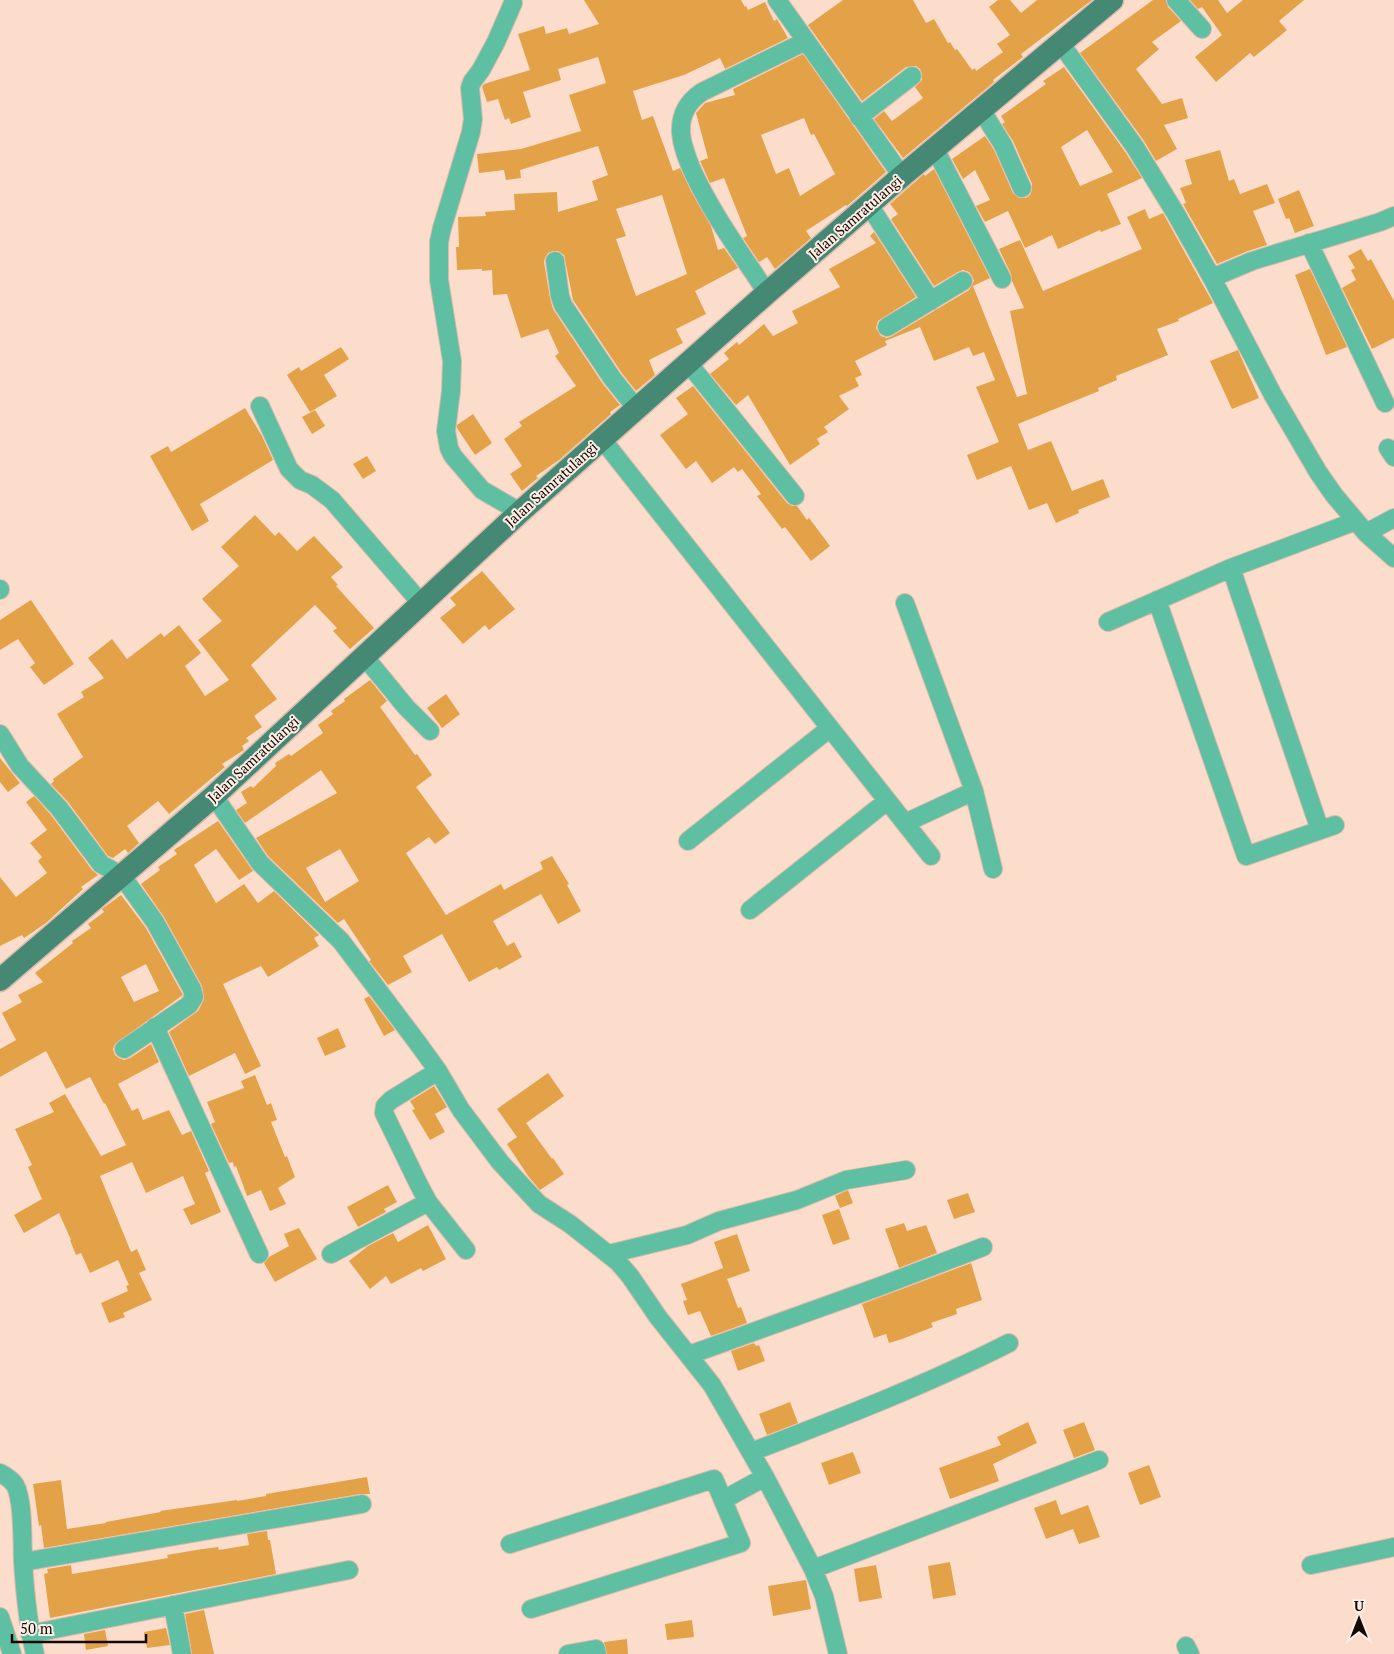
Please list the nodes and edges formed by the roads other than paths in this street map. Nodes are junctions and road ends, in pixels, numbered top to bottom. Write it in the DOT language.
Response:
graph roads {
  1 [pos="776,0"];
  2 [pos="1112,0"];
  3 [pos="1176,0"];
  4 [pos="513,3"];
  5 [pos="1202,29"];
  6 [pos="806,42"];
  7 [pos="1061,44"];
  8 [pos="912,76"];
  9 [pos="982,111"];
  10 [pos="859,117"];
  11 [pos="935,149"];
  12 [pos="902,176"];
  13 [pos="1022,188"];
  14 [pos="869,205"];
  15 [pos="1394,216"];
  16 [pos="1309,243"];
  17 [pos="555,261"];
  18 [pos="1212,278"];
  19 [pos="1002,279"];
  20 [pos="963,281"];
  21 [pos="767,293"];
  22 [pos="930,301"];
  23 [pos="886,327"];
  24 [pos="689,364"];
  25 [pos="1386,403"];
  26 [pos="260,406"];
  27 [pos="636,408"];
  28 [pos="602,439"];
  29 [pos="795,496"];
  30 [pos="520,512"];
  31 [pos="1394,518"];
  32 [pos="1361,527"];
  33 [pos="1394,558"];
  34 [pos="1232,568"];
  35 [pos="1157,600"];
  36 [pos="421,603"];
  37 [pos="905,603"];
  38 [pos="1108,622"];
  39 [pos="364,656"];
  40 [pos="830,728"];
  41 [pos="430,731"];
  42 [pos="0,734"];
  43 [pos="974,791"];
  44 [pos="214,796"];
  45 [pos="887,801"];
  46 [pos="905,823"];
  47 [pos="688,841"];
  48 [pos="931,856"];
  49 [pos="993,869"];
  50 [pos="122,876"];
  51 [pos="750,910"];
  52 [pos="0,978"];
  53 [pos="155,1027"];
  54 [pos="124,1049"];
  55 [pos="438,1071"];
  56 [pos="906,1170"];
  57 [pos="428,1202"];
  58 [pos="983,1247"];
  59 [pos="466,1250"];
  60 [pos="259,1254"];
  61 [pos="331,1254"];
  62 [pos="609,1254"];
  63 [pos="1009,1343"];
  64 [pos="689,1355"];
  65 [pos="751,1452"];
  66 [pos="1099,1460"];
  67 [pos="0,1473"];
  68 [pos="765,1477"];
  69 [pos="723,1500"];
  70 [pos="362,1504"];
  71 [pos="510,1544"];
  72 [pos="1394,1547"];
  73 [pos="23,1562"];
  74 [pos="1311,1564"];
  75 [pos="813,1569"];
  76 [pos="349,1570"];
  77 [pos="173,1605"];
  78 [pos="531,1609"];
  79 [pos="0,1617"];
  80 [pos="30,1634"];
  81 [pos="597,1652"];
  82 [pos="12,1654"];
  83 [pos="35,1654"];
  84 [pos="182,1654"];
  85 [pos="568,1654"];
  86 [pos="838,1654"];
  1 -- 6 [label="street"];
  2 -- 7 [label="main road, Jalan Samratulangi"];
  3 -- 5 [label="street"];
  4 -- 30 [label="street"];
  6 -- 10 [label="street"];
  6 -- 21 [label="street"];
  7 -- 9 [label="main road, Jalan Samratulangi"];
  7 -- 18 [label="street"];
  8 -- 10 [label="street"];
  9 -- 11 [label="main road, Jalan Samratulangi"];
  9 -- 13 [label="street"];
  10 -- 12 [label="street"];
  11 -- 12 [label="main road, Jalan Samratulangi"];
  11 -- 19 [label="street"];
  12 -- 14 [label="main road, Jalan Samratulangi"];
  14 -- 21 [label="main road, Jalan Samratulangi"];
  14 -- 22 [label="street"];
  15 -- 16 [label="street"];
  16 -- 18 [label="street"];
  16 -- 25 [label="street"];
  17 -- 27 [label="street"];
  18 -- 32 [label="street"];
  20 -- 22 [label="street"];
  21 -- 24 [label="main road, Jalan Samratulangi"];
  22 -- 23 [label="street"];
  24 -- 27 [label="main road, Jalan Samratulangi"];
  24 -- 29 [label="street"];
  26 -- 36 [label="street"];
  27 -- 28 [label="main road, Jalan Samratulangi"];
  28 -- 30 [label="main road, Jalan Samratulangi"];
  28 -- 40 [label="street"];
  30 -- 36 [label="main road, Jalan Samratulangi"];
  31 -- 32 [label="street"];
  32 -- 33 [label="street"];
  32 -- 34 [label="street"];
  34 -- 35 [label="street"];
  34 -- 35 [label="street"];
  35 -- 38 [label="street"];
  36 -- 39 [label="main road, Jalan Samratulangi"];
  37 -- 43 [label="street"];
  39 -- 41 [label="street"];
  39 -- 44 [label="main road, Jalan Samratulangi"];
  40 -- 45 [label="street"];
  40 -- 47 [label="street"];
  42 -- 50 [label="street"];
  43 -- 46 [label="street"];
  43 -- 49 [label="street"];
  44 -- 50 [label="main road, Jalan Samratulangi"];
  44 -- 55 [label="street"];
  45 -- 46 [label="street"];
  45 -- 51 [label="street"];
  46 -- 48 [label="street"];
  50 -- 52 [label="main road, Jalan Samratulangi"];
  50 -- 53 [label="street"];
  53 -- 54 [label="street"];
  53 -- 60 [label="street"];
  55 -- 57 [label="street"];
  55 -- 62 [label="street"];
  56 -- 62 [label="street"];
  57 -- 59 [label="street"];
  57 -- 61 [label="street"];
  58 -- 64 [label="street"];
  62 -- 64 [label="street"];
  63 -- 65 [label="street"];
  64 -- 65 [label="street"];
  65 -- 68 [label="street"];
  66 -- 75 [label="street"];
  67 -- 73 [label="street"];
  68 -- 69 [label="street"];
  68 -- 75 [label="street"];
  69 -- 71 [label="street"];
  69 -- 78 [label="street"];
  70 -- 73 [label="street"];
  72 -- 74 [label="street"];
  73 -- 80 [label="street"];
  75 -- 86 [label="street"];
  76 -- 77 [label="street"];
  77 -- 80 [label="street"];
  77 -- 84 [label="street"];
  79 -- 82 [label="street"];
  80 -- 83 [label="street"];
  81 -- 85 [label="street"];
}
